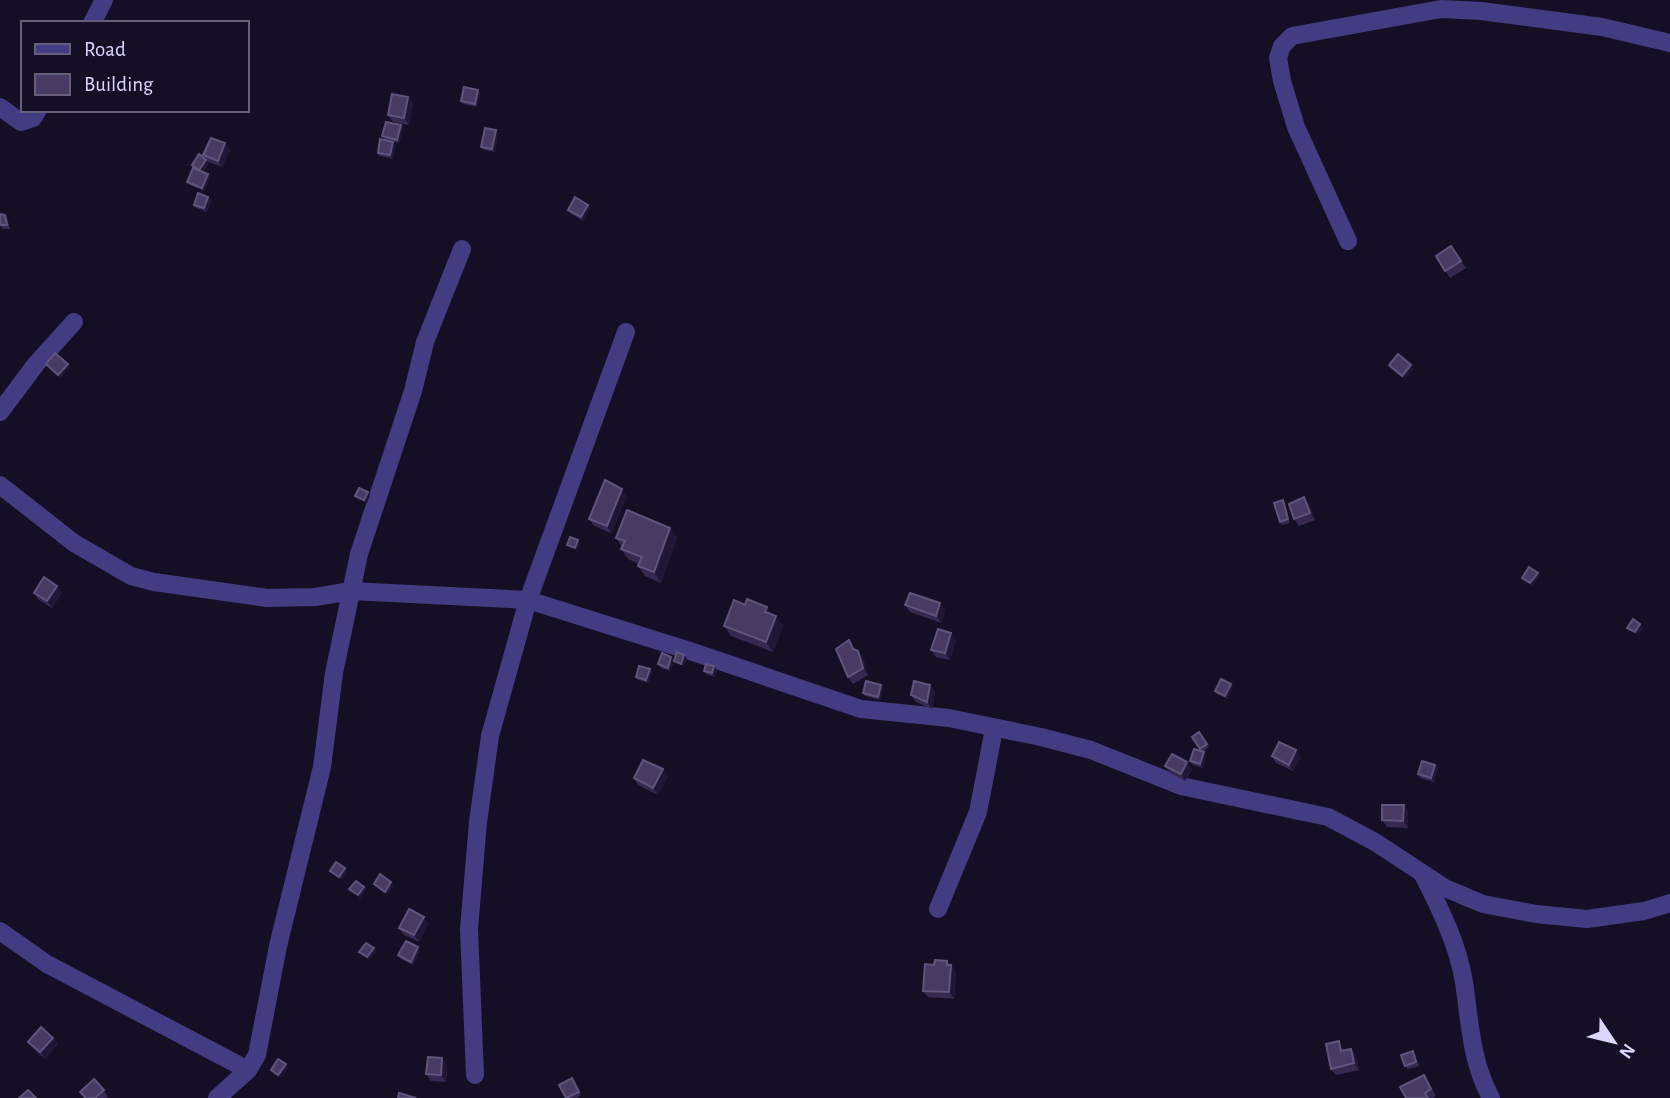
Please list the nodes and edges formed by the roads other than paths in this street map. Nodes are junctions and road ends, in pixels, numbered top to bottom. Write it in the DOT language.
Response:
graph roads {
  1 [pos="104,0"];
  2 [pos="93,21"];
  3 [pos="1670,43"];
  4 [pos="0,107"];
  5 [pos="37,112"];
  6 [pos="1348,241"];
  7 [pos="462,249"];
  8 [pos="74,322"];
  9 [pos="626,332"];
  10 [pos="0,412"];
  11 [pos="0,485"];
  12 [pos="351,591"];
  13 [pos="528,600"];
  14 [pos="994,729"];
  15 [pos="1421,872"];
  16 [pos="1670,903"];
  17 [pos="938,909"];
  18 [pos="0,931"];
  19 [pos="248,1070"];
  20 [pos="475,1075"];
  21 [pos="217,1098"];
  22 [pos="1491,1098"];
  1 -- 2 [label="street"];
  3 -- 6 [label="street"];
  4 -- 5 [label="street"];
  7 -- 12 [label="street"];
  8 -- 10 [label="street"];
  9 -- 13 [label="street"];
  11 -- 12 [label="street"];
  12 -- 13 [label="street"];
  12 -- 19 [label="street"];
  13 -- 14 [label="street"];
  13 -- 20 [label="street"];
  14 -- 15 [label="street"];
  14 -- 17 [label="street"];
  15 -- 16 [label="street"];
  15 -- 22 [label="street"];
  18 -- 19 [label="street"];
  19 -- 21 [label="street"];
}
